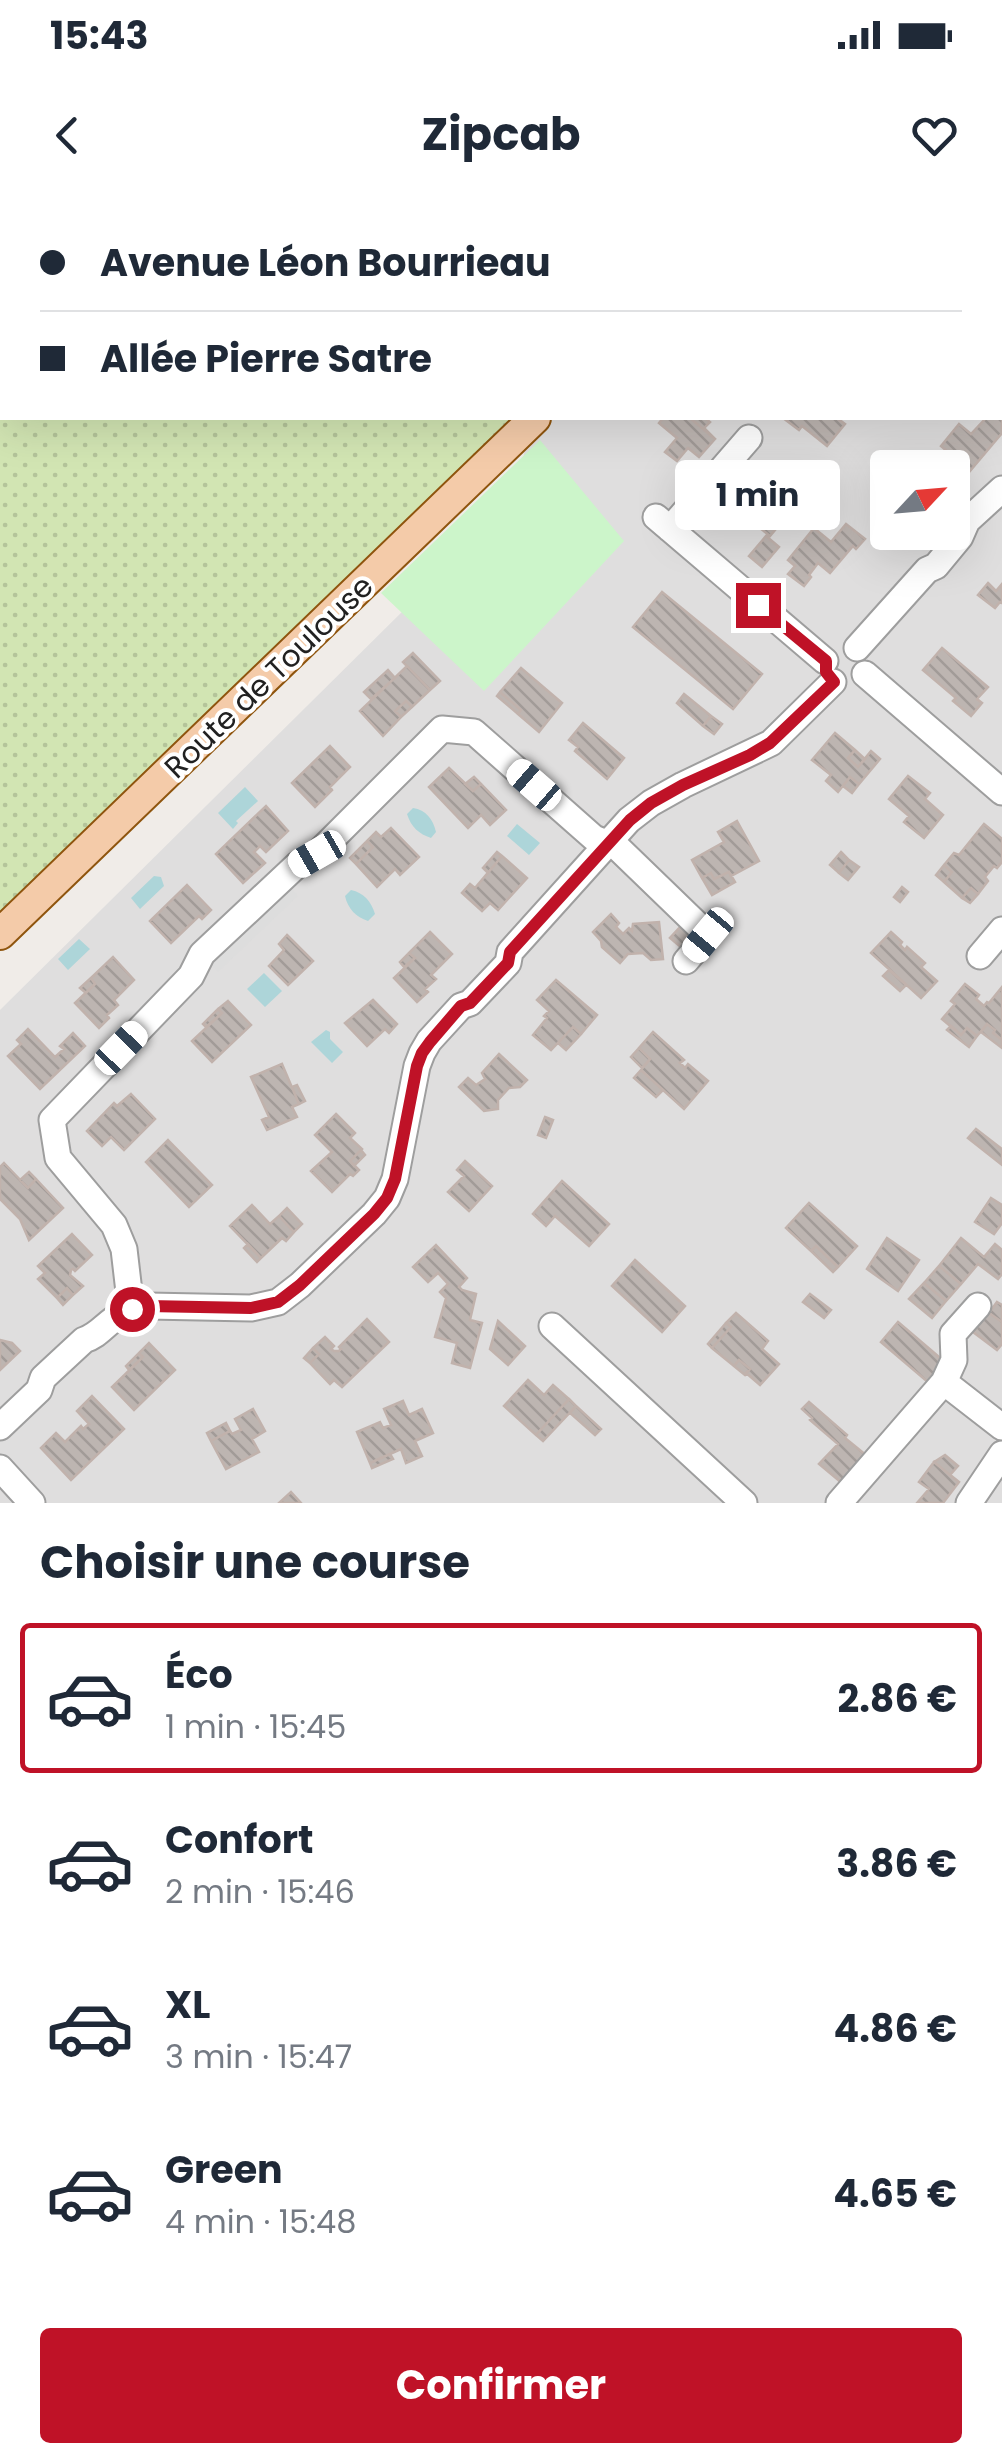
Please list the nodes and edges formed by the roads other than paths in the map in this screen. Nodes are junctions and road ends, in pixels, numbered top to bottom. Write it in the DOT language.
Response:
graph roads {
  1 [pos="534,420"];
  2 [pos="749,438"];
  3 [pos="1002,489"];
  4 [pos="858,648"];
  5 [pos="829,672"];
  6 [pos="865,674"];
  7 [pos="1002,792"];
  8 [pos="608,842"];
  9 [pos="1002,930"];
  10 [pos="0,934"];
  11 [pos="980,956"];
  12 [pos="686,961"];
  13 [pos="978,1306"];
  14 [pos="132,1309"];
  15 [pos="552,1326"];
  16 [pos="944,1382"];
  17 [pos="0,1427"];
  18 [pos="1002,1427"];
  19 [pos="1002,1454"];
  20 [pos="0,1468"];
  21 [pos="32,1503"];
  22 [pos="744,1503"];
  23 [pos="839,1503"];
  24 [pos="968,1503"];
  1 -- 10 [label="main road, Route de Toulouse"];
  2 -- 5 [label="street"];
  3 -- 4 [label="street"];
  4 -- 5 [label="street"];
  4 -- 6 [label="street"];
  5 -- 6 [label="street"];
  5 -- 8 [label="street"];
  6 -- 7 [label="street"];
  8 -- 12 [label="street"];
  8 -- 14 [label="street"];
  8 -- 14 [label="street"];
  9 -- 11 [label="street"];
  13 -- 16 [label="street"];
  14 -- 17 [label="street"];
  15 -- 22 [label="street"];
  16 -- 18 [label="street"];
  16 -- 23 [label="street"];
  19 -- 24 [label="street"];
  20 -- 21 [label="street"];
}
